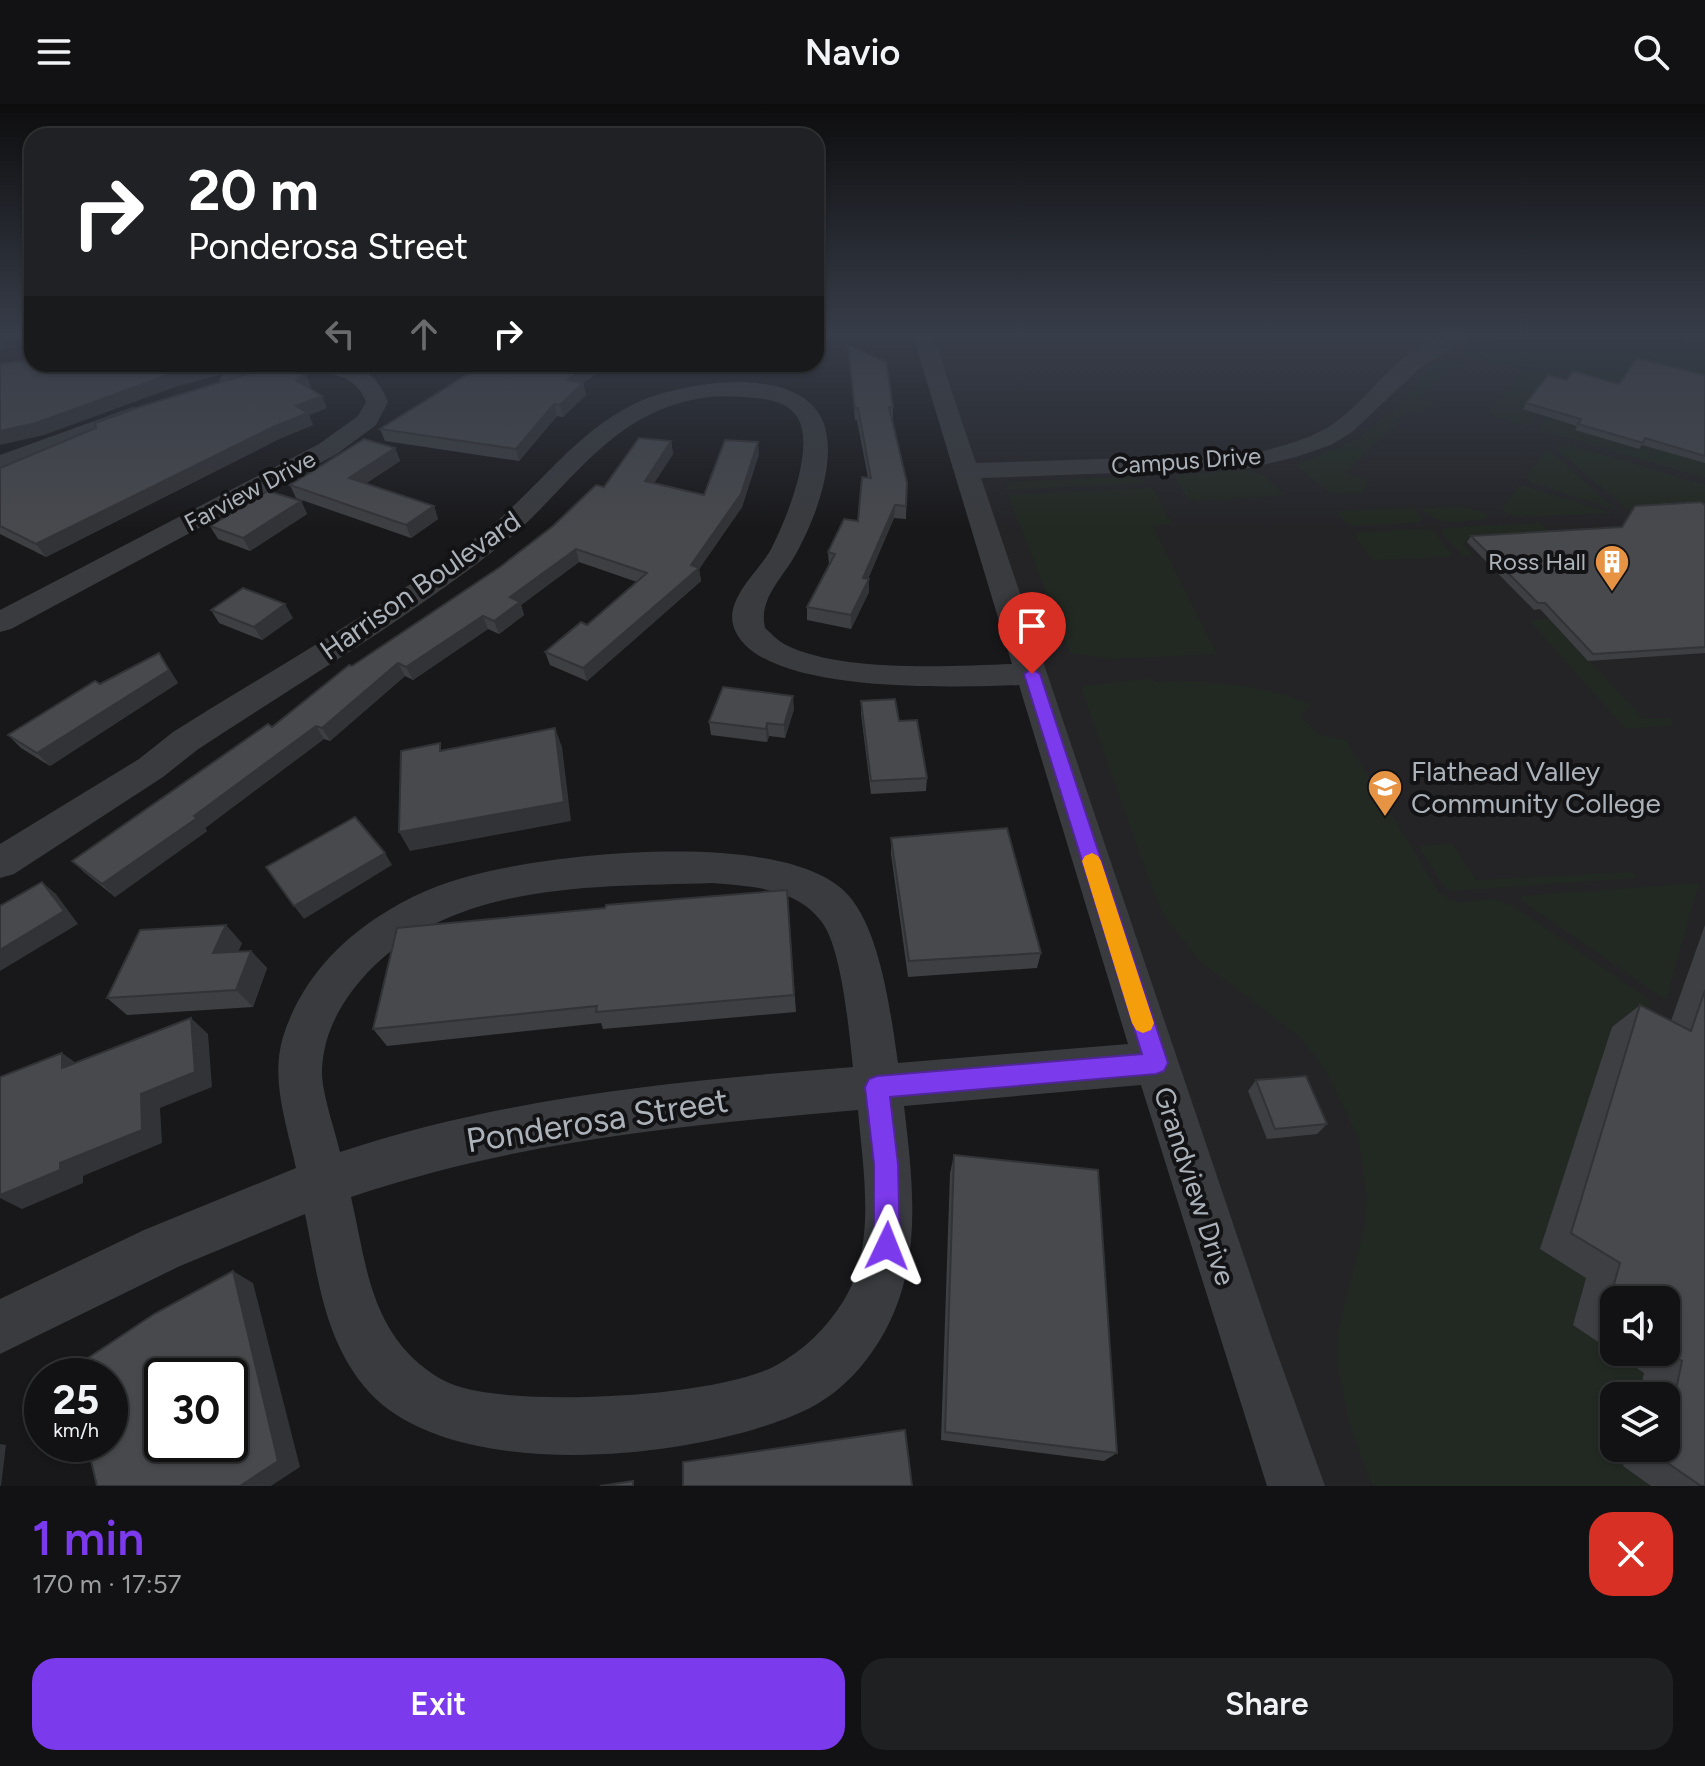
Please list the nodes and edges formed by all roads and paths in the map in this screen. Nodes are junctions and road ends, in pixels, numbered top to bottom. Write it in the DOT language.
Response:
graph roads {
  1 [pos="377,400"];
  2 [pos="667,400"];
  3 [pos="791,400"];
  4 [pos="944,400"];
  5 [pos="1373,400"];
  6 [pos="161,404"];
  7 [pos="0,464"];
  8 [pos="968,471"];
  9 [pos="0,622"];
  10 [pos="1032,674"];
  11 [pos="0,863"];
  12 [pos="1156,1063"];
  13 [pos="877,1087"];
  14 [pos="322,1181"];
  15 [pos="0,1327"];
  16 [pos="1296,1486"];
  1 -- 9 [label="street, Farview Drive"];
  2 -- 11 [label="street, Harrison Boulevard"];
  3 -- 10 [label="street, Harrison Boulevard"];
  4 -- 8 [label="street, Grandview Drive"];
  5 -- 8 [label="street, Campus Drive"];
  6 -- 7 [label="street"];
  8 -- 10 [label="street, Grandview Drive"];
  10 -- 12 [label="street, Grandview Drive"];
  12 -- 13 [label="street, Ponderosa Street"];
  12 -- 16 [label="street, Grandview Drive"];
  13 -- 14 [label="street, Ponderosa Street"];
  13 -- 14 [label="street"];
  13 -- 14 [label="street"];
  14 -- 15 [label="street, Ponderosa Street"];
}
